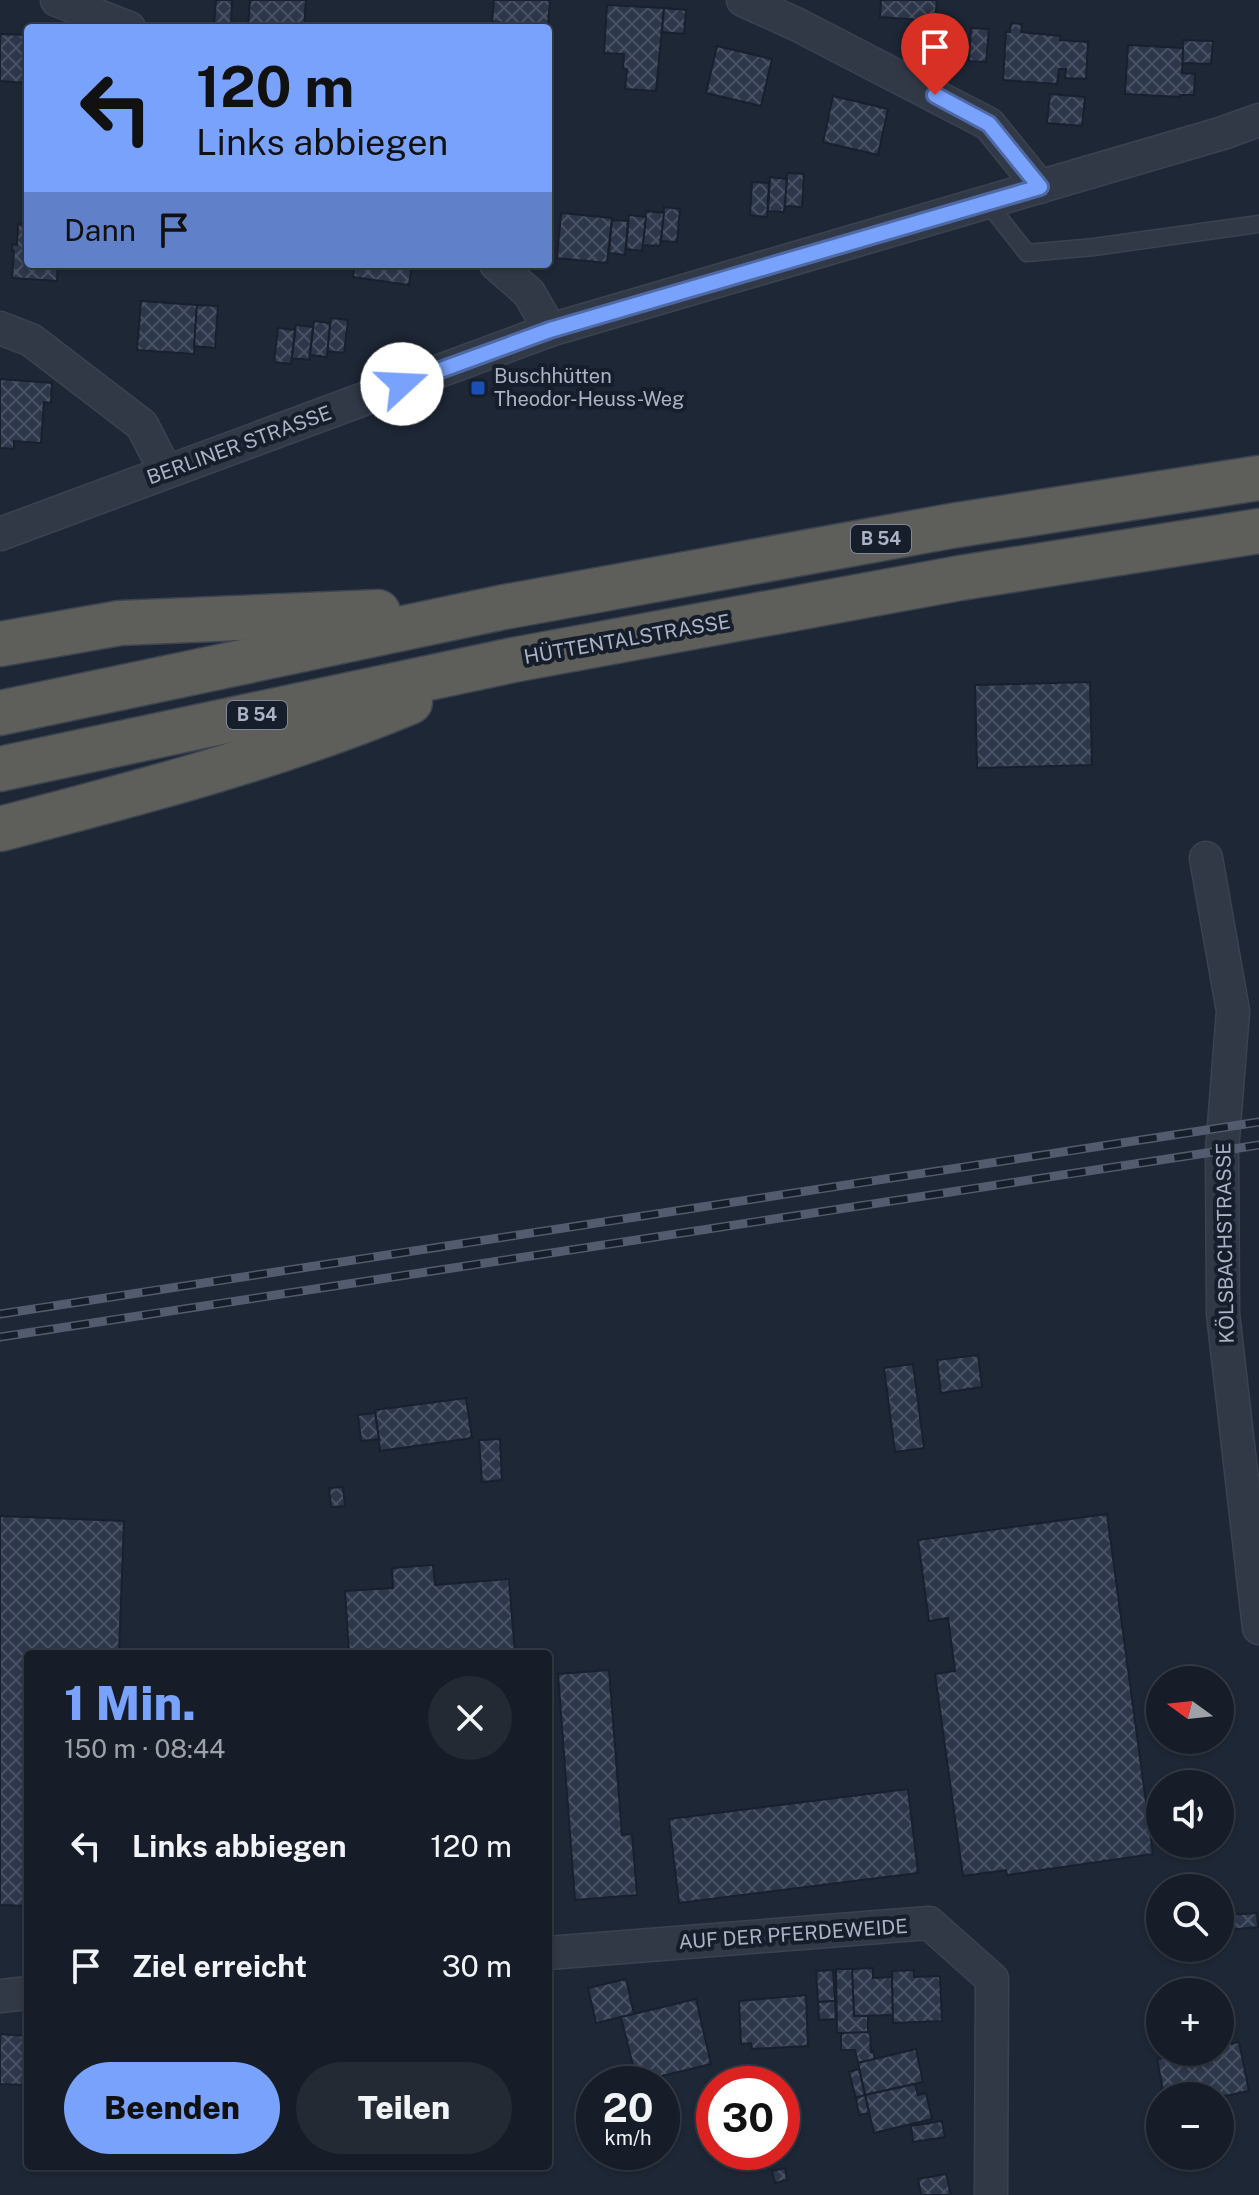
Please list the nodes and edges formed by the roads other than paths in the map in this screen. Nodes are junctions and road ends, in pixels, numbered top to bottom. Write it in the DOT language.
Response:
graph roads {
  1 [pos="57,0"];
  2 [pos="743,0"];
  3 [pos="119,24"];
  4 [pos="1259,120"];
  5 [pos="1040,187"];
  6 [pos="986,201"];
  7 [pos="1259,224"];
  8 [pos="501,268"];
  9 [pos="0,328"];
  10 [pos="550,330"];
  11 [pos="166,472"];
  12 [pos="1259,478"];
  13 [pos="1259,531"];
  14 [pos="0,534"];
  15 [pos="504,607"];
  16 [pos="0,644"];
  17 [pos="513,660"];
  18 [pos="0,713"];
  19 [pos="0,769"];
  20 [pos="0,829"];
  21 [pos="1206,858"];
  22 [pos="1259,1628"];
  23 [pos="552,1953"];
  24 [pos="24,1993"];
  25 [pos="0,1996"];
  26 [pos="991,2195"];
  1 -- 3 [label="street"];
  2 -- 5 [label="street"];
  4 -- 5 [label="street, BERLINER STRASSE"];
  5 -- 6 [label="street, BERLINER STRASSE"];
  6 -- 7 [label="lane"];
  6 -- 10 [label="street, BERLINER STRASSE"];
  8 -- 10 [label="street"];
  9 -- 11 [label="street"];
  10 -- 11 [label="street, BERLINER STRASSE"];
  11 -- 14 [label="street, BERLINER STRASSE"];
  12 -- 15 [label="highway, B 54"];
  13 -- 17 [label="highway, HÜTTENTALSTRASSE / B 54"];
  15 -- 16 [label="highway"];
  15 -- 18 [label="highway, B 54"];
  17 -- 19 [label="highway, HÜTTENTALSTRASSE / B 54"];
  17 -- 20 [label="highway"];
  21 -- 22 [label="street, KÖLSBACHSTRASSE"];
  23 -- 26 [label="street, AUF DER PFERDEWEIDE"];
  24 -- 25 [label="street"];
}
